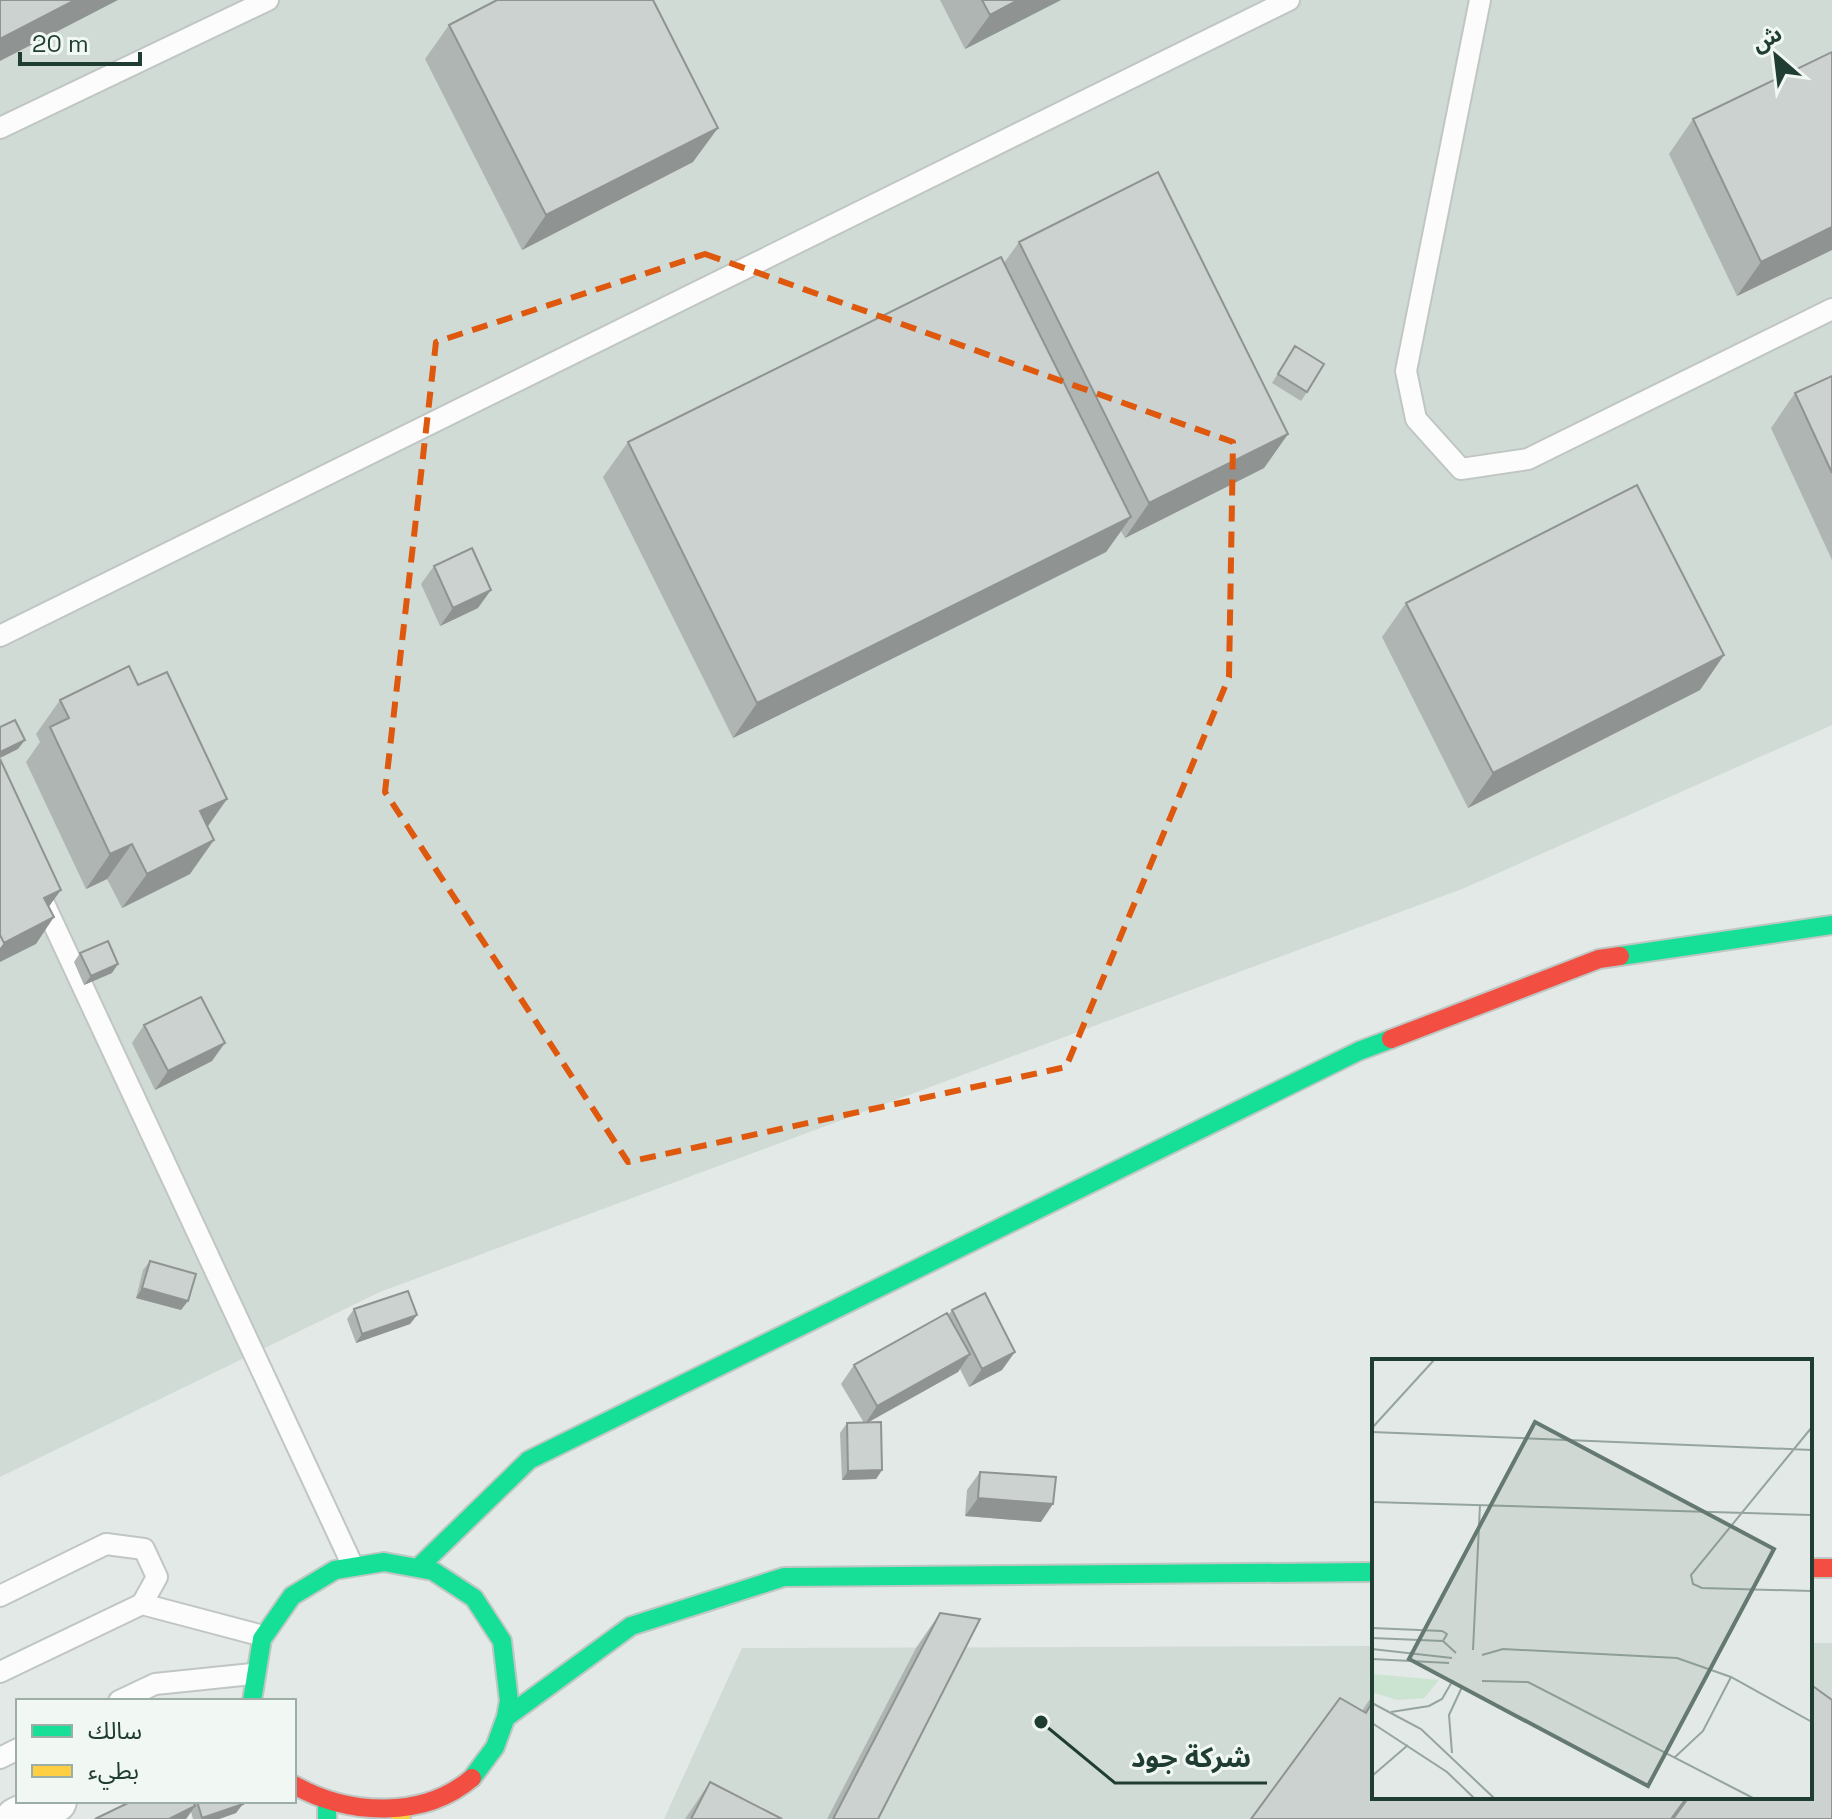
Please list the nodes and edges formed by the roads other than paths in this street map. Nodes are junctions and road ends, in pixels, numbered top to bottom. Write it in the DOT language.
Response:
graph roads {
  1 [pos="268,0"];
  2 [pos="1289,0"];
  3 [pos="1480,0"];
  4 [pos="0,128"];
  5 [pos="1832,309"];
  6 [pos="0,636"];
  7 [pos="34,882"];
  8 [pos="1832,925"];
  9 [pos="351,1562"];
  10 [pos="421,1565"];
  11 [pos="1372,1572"];
  12 [pos="0,1596"];
  13 [pos="142,1604"];
  14 [pos="263,1636"];
  15 [pos="0,1672"];
  16 [pos="252,1674"];
  17 [pos="123,1699"];
  18 [pos="252,1699"];
  19 [pos="508,1716"];
  20 [pos="296,1787"];
  21 [pos="51,1803"];
  22 [pos="327,1813"];
  23 [pos="401,1818"];
  24 [pos="17,1819"];
  1 -- 4 [label="lane"];
  2 -- 6 [label="lane"];
  3 -- 5 [label="lane"];
  7 -- 9 [label="lane"];
  8 -- 10 [label="street"];
  9 -- 10 [label="street"];
  9 -- 14 [label="street"];
  10 -- 19 [label="street"];
  11 -- 19 [label="street"];
  12 -- 13 [label="lane"];
  13 -- 14 [label="lane"];
  13 -- 15 [label="lane"];
  14 -- 16 [label="street"];
  16 -- 17 [label="lane"];
  16 -- 18 [label="street"];
  19 -- 23 [label="street"];
  20 -- 22 [label="street"];
  21 -- 24 [label="street"];
  22 -- 23 [label="street"];
}
